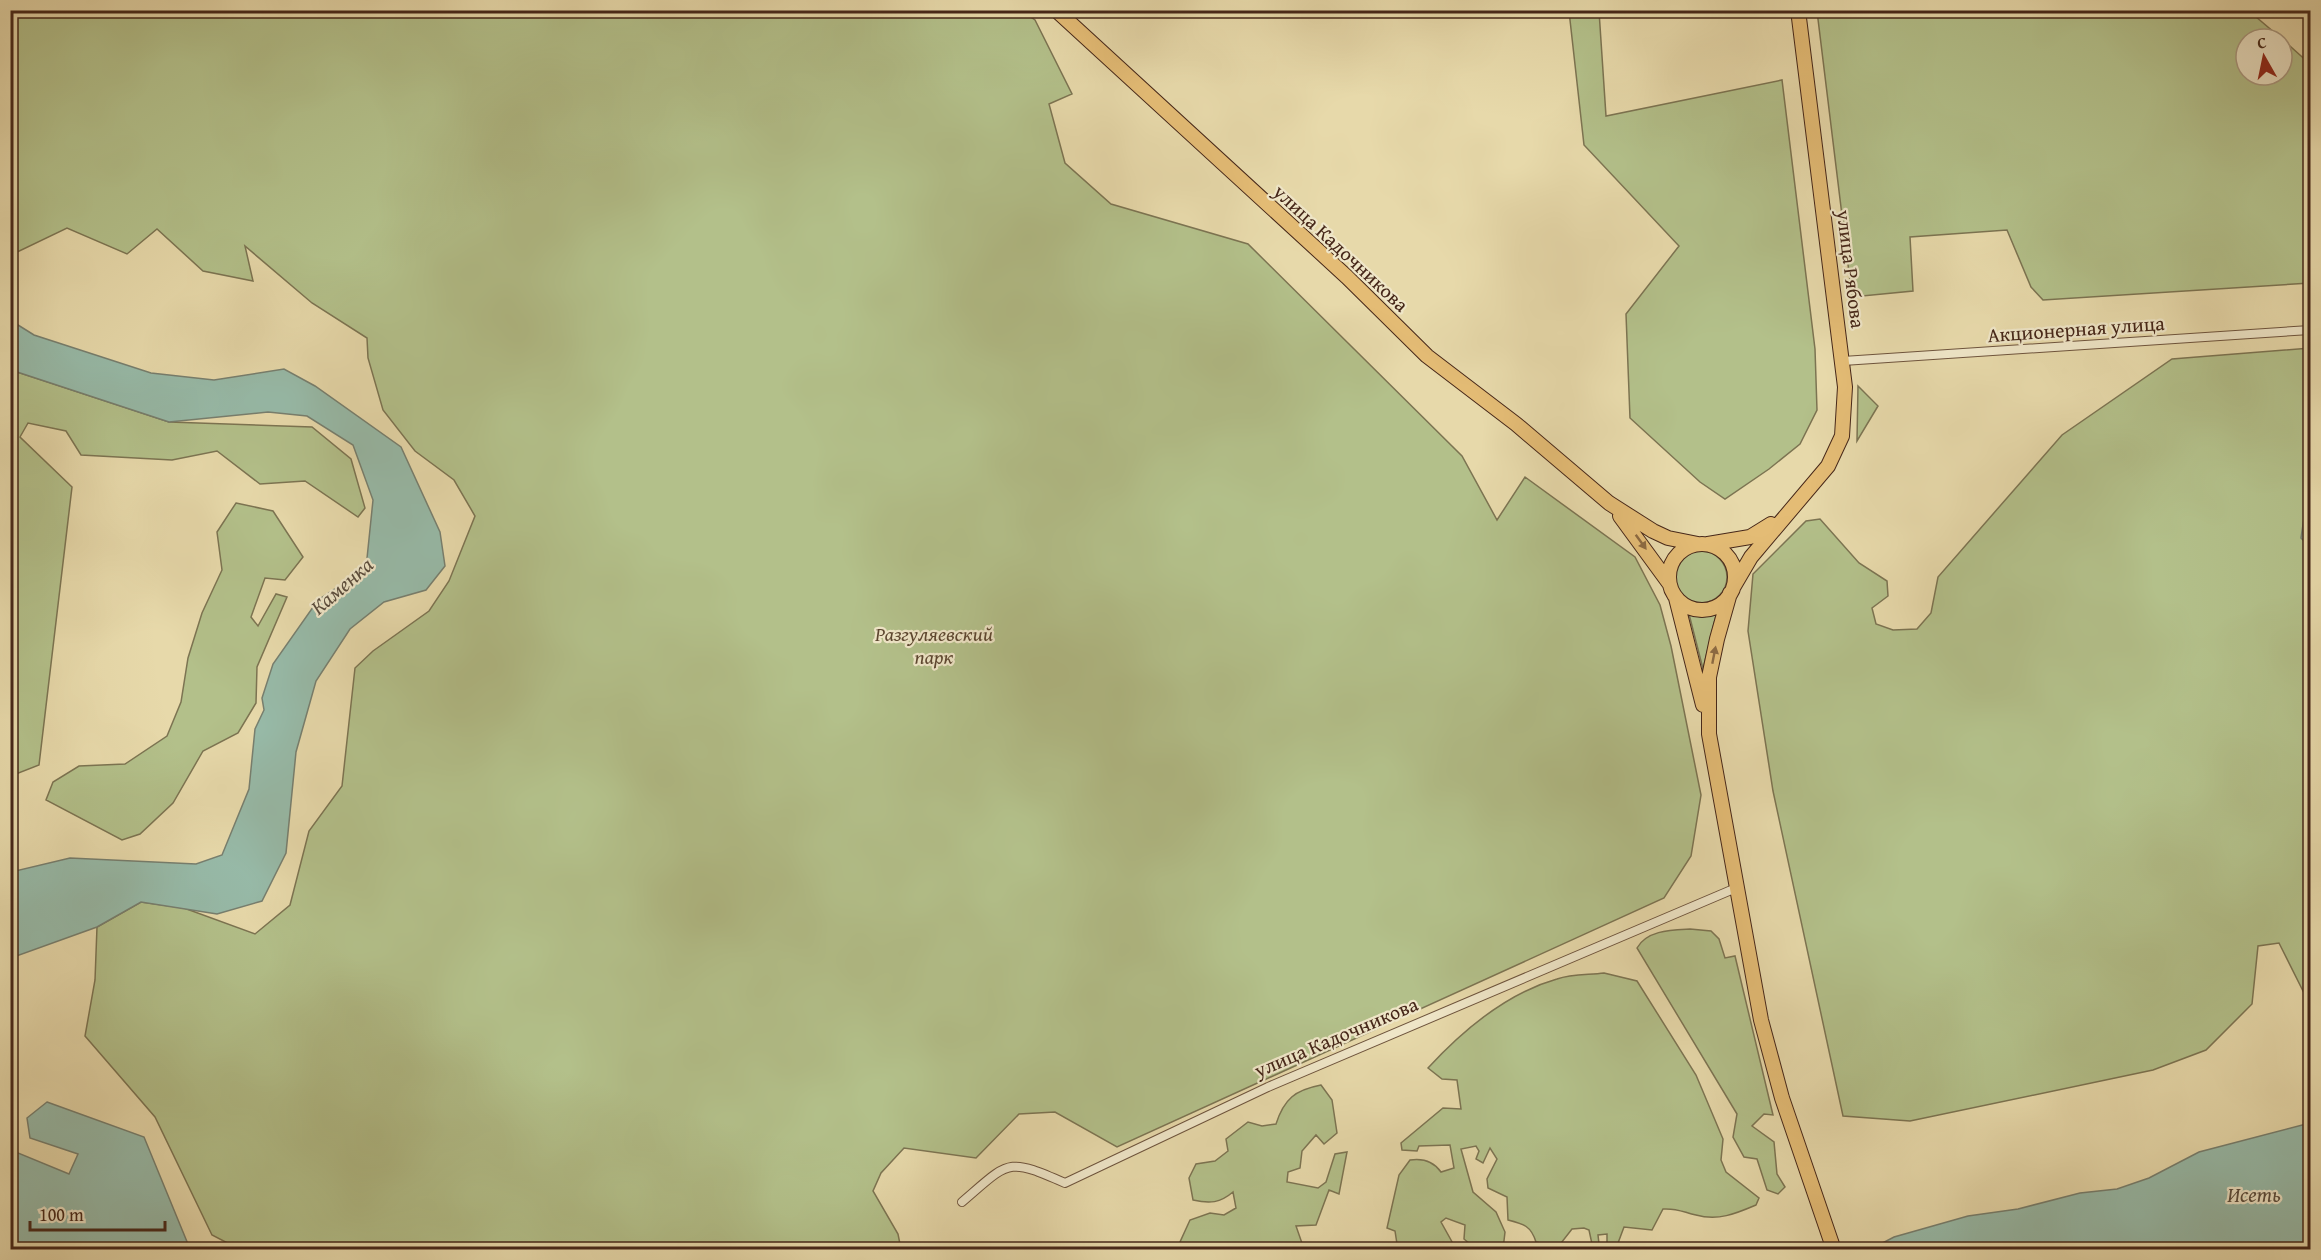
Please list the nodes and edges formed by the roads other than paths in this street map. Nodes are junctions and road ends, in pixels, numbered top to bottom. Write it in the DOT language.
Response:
graph roads {
  1 [pos="1056,10"];
  2 [pos="1798,10"];
  3 [pos="2310,330"];
  4 [pos="1843,361"];
  5 [pos="1609,503"];
  6 [pos="1786,515"];
  7 [pos="1702,544"];
  8 [pos="1669,584"];
  9 [pos="1732,589"];
  10 [pos="1676,598"];
  11 [pos="1709,734"];
  12 [pos="1736,888"];
  13 [pos="962,1202"];
  14 [pos="1834,1250"];
  1 -- 5 [label="main road, улица Кадочникова"];
  2 -- 4 [label="main road, улица Рябова"];
  3 -- 4 [label="street, Акционерная улица"];
  4 -- 6 [label="main road, улица Рябова"];
  5 -- 7 [label="main road"];
  5 -- 8 [label="main road, one-way"];
  6 -- 7 [label="main road"];
  6 -- 9 [label="main road"];
  7 -- 8 [label="main road"];
  7 -- 9 [label="main road"];
  8 -- 10 [label="main road"];
  9 -- 10 [label="main road"];
  11 -- 9 [label="main road, one-way"];
  10 -- 11 [label="main road"];
  11 -- 12 [label="main road"];
  12 -- 13 [label="street, улица Кадочникова"];
  12 -- 14 [label="main road"];
}
